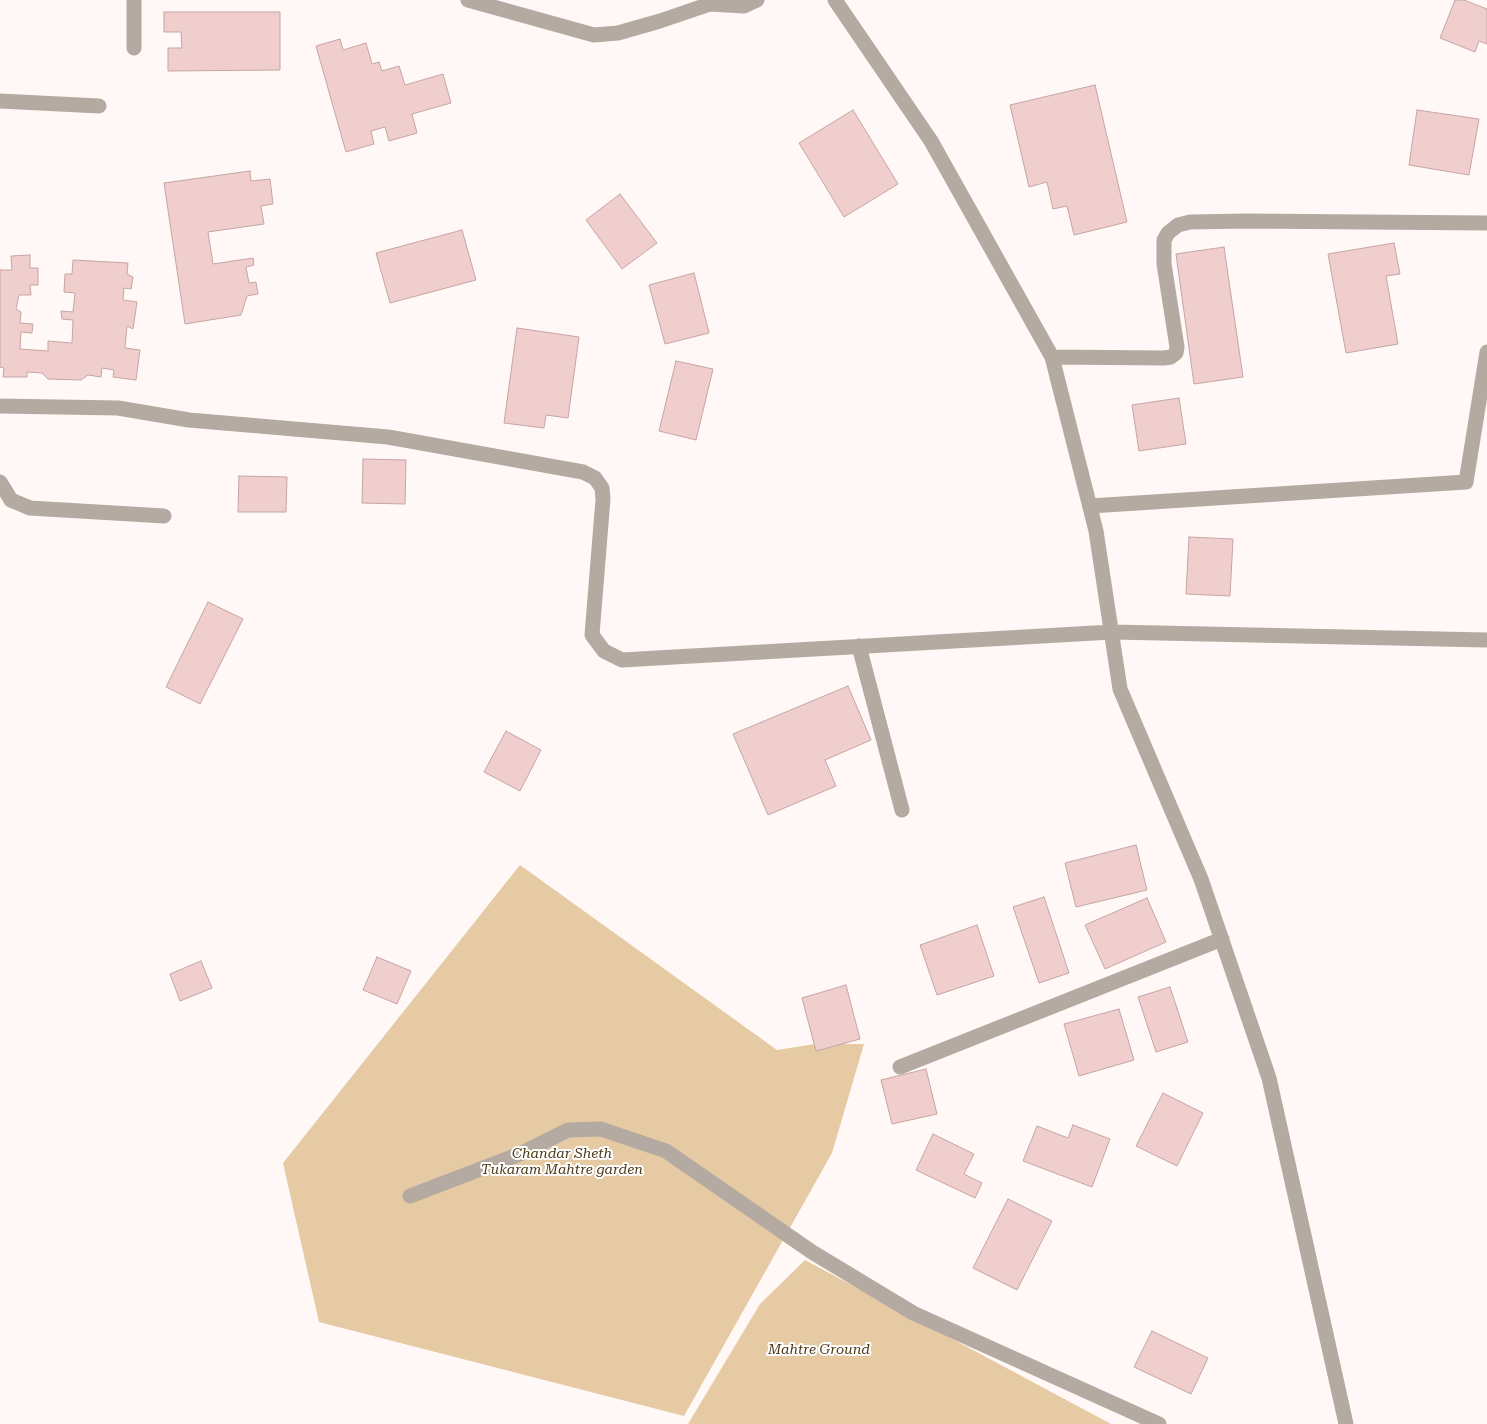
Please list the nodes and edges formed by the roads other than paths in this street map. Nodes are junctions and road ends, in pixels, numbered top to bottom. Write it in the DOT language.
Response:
graph roads {
  1 [pos="134,0"];
  2 [pos="468,0"];
  3 [pos="757,0"];
  4 [pos="835,0"];
  5 [pos="134,48"];
  6 [pos="0,101"];
  7 [pos="99,106"];
  8 [pos="1487,223"];
  9 [pos="1487,352"];
  10 [pos="1052,357"];
  11 [pos="0,406"];
  12 [pos="0,482"];
  13 [pos="1090,506"];
  14 [pos="164,516"];
  15 [pos="1112,632"];
  16 [pos="1487,640"];
  17 [pos="859,646"];
  18 [pos="902,810"];
  19 [pos="1222,939"];
  20 [pos="900,1067"];
  21 [pos="410,1196"];
  22 [pos="1159,1424"];
  23 [pos="1346,1424"];
  1 -- 5 [label="street"];
  2 -- 3 [label="street"];
  4 -- 10 [label="street"];
  6 -- 7 [label="street"];
  8 -- 10 [label="street"];
  9 -- 13 [label="street"];
  10 -- 13 [label="street"];
  11 -- 17 [label="street"];
  12 -- 14 [label="street"];
  13 -- 15 [label="street"];
  15 -- 16 [label="street"];
  15 -- 17 [label="street"];
  15 -- 19 [label="street"];
  17 -- 18 [label="street"];
  19 -- 20 [label="street"];
  19 -- 23 [label="street"];
  21 -- 22 [label="street"];
}
